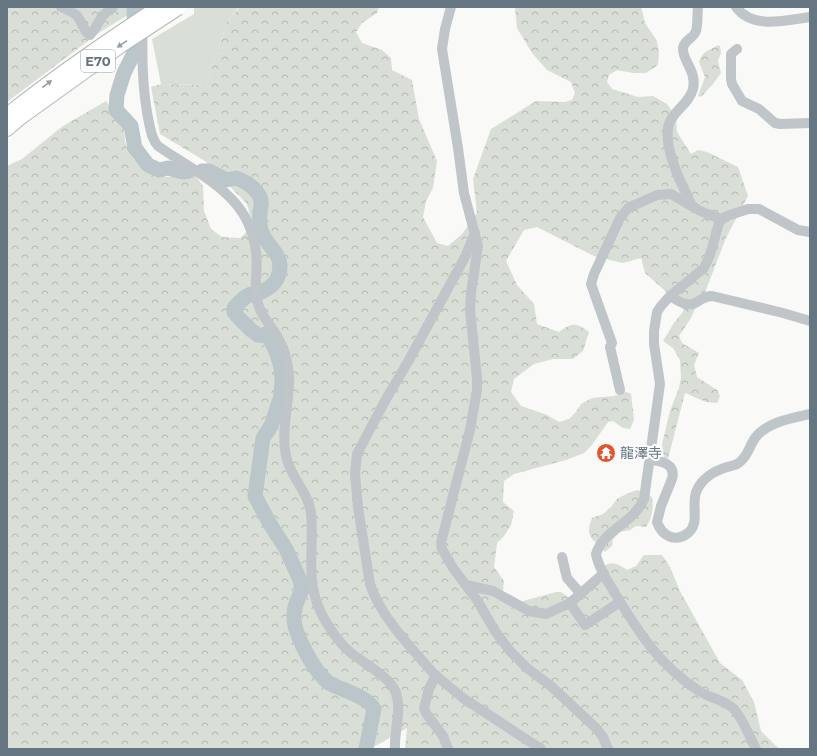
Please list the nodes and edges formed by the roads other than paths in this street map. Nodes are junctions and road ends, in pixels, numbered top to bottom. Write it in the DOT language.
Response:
graph roads {
  1 [pos="61,7"];
  2 [pos="113,7"];
  3 [pos="143,7"];
  4 [pos="159,7"];
  5 [pos="179,7"];
  6 [pos="451,7"];
  7 [pos="698,7"];
  8 [pos="736,7"];
  9 [pos="810,17"];
  10 [pos="737,49"];
  11 [pos="15,113"];
  12 [pos="810,123"];
  13 [pos="7,129"];
  14 [pos="693,207"];
  15 [pos="722,219"];
  16 [pos="810,232"];
  17 [pos="475,233"];
  18 [pos="670,296"];
  19 [pos="810,321"];
  20 [pos="620,390"];
  21 [pos="810,414"];
  22 [pos="650,460"];
  23 [pos="562,557"];
  24 [pos="604,573"];
  25 [pos="466,585"];
  26 [pos="581,594"];
  27 [pos="620,602"];
  28 [pos="570,603"];
  29 [pos="436,675"];
  30 [pos="395,749"];
  31 [pos="448,749"];
  32 [pos="541,749"];
  33 [pos="608,749"];
  34 [pos="756,749"];
  1 -- 2 [label="street"];
  3 -- 30 [label="street"];
  11 -- 4 [label="highway, E70, one-way, bridge"];
  5 -- 11 [label="highway, E70, one-way, bridge"];
  6 -- 17 [label="street"];
  7 -- 14 [label="street"];
  8 -- 9 [label="street"];
  10 -- 12 [label="street"];
  11 -- 13 [label="highway, E70"];
  14 -- 15 [label="street"];
  14 -- 20 [label="street"];
  15 -- 16 [label="street"];
  15 -- 18 [label="street"];
  17 -- 25 [label="street"];
  17 -- 29 [label="street"];
  18 -- 19 [label="street"];
  18 -- 22 [label="street"];
  21 -- 22 [label="street"];
  22 -- 24 [label="street"];
  23 -- 26 [label="street"];
  24 -- 26 [label="street"];
  24 -- 27 [label="street"];
  25 -- 28 [label="street"];
  25 -- 33 [label="street"];
  26 -- 28 [label="street"];
  27 -- 28 [label="street"];
  27 -- 34 [label="street"];
  29 -- 31 [label="street"];
  29 -- 32 [label="street"];
}
